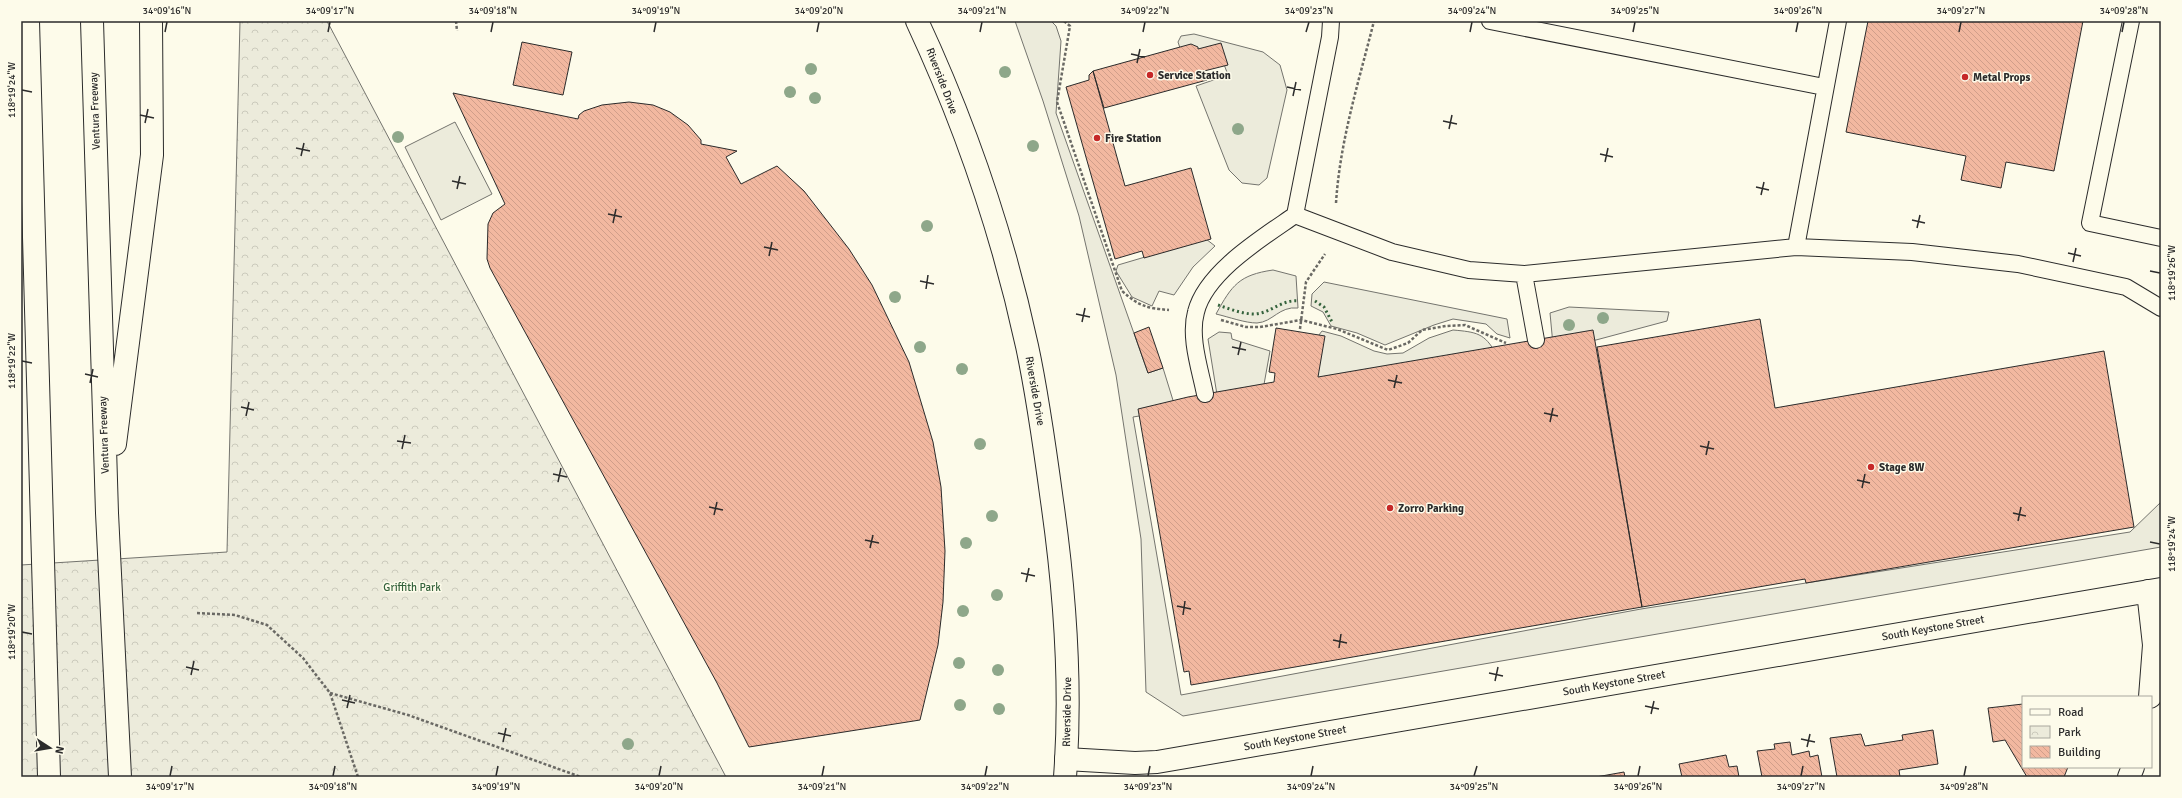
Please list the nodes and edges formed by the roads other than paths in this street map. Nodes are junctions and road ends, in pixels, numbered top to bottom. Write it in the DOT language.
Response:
graph roads {
  1 [pos="28,21"];
  2 [pos="92,21"];
  3 [pos="151,21"];
  4 [pos="918,21"];
  5 [pos="1331,21"];
  6 [pos="1490,21"];
  7 [pos="1838,21"];
  8 [pos="2131,21"];
  9 [pos="1824,87"];
  10 [pos="1295,215"];
  11 [pos="2161,238"];
  12 [pos="1796,247"];
  13 [pos="1524,274"];
  14 [pos="2161,308"];
  15 [pos="1536,340"];
  16 [pos="1205,394"];
  17 [pos="107,513"];
  18 [pos="2155,590"];
  19 [pos="2150,696"];
  20 [pos="119,735"];
  21 [pos="1065,768"];
  22 [pos="50,777"];
  23 [pos="104,777"];
  24 [pos="120,777"];
  1 -- 22 [label="main road"];
  2 -- 17 [label="main road, Ventura Freeway"];
  3 -- 17 [label="main road"];
  4 -- 21 [label="main road, Riverside Drive"];
  5 -- 10 [label="lane"];
  6 -- 9 [label="lane"];
  7 -- 9 [label="lane"];
  8 -- 11 [label="lane"];
  9 -- 12 [label="lane"];
  10 -- 13 [label="lane"];
  10 -- 16 [label="lane"];
  12 -- 13 [label="lane"];
  12 -- 14 [label="lane"];
  13 -- 15 [label="lane"];
  17 -- 20 [label="main road, Ventura Freeway"];
  18 -- 19 [label="main road"];
  18 -- 21 [label="main road, South Keystone Street"];
  20 -- 23 [label="main road"];
  20 -- 24 [label="main road, Ventura Freeway"];
}
